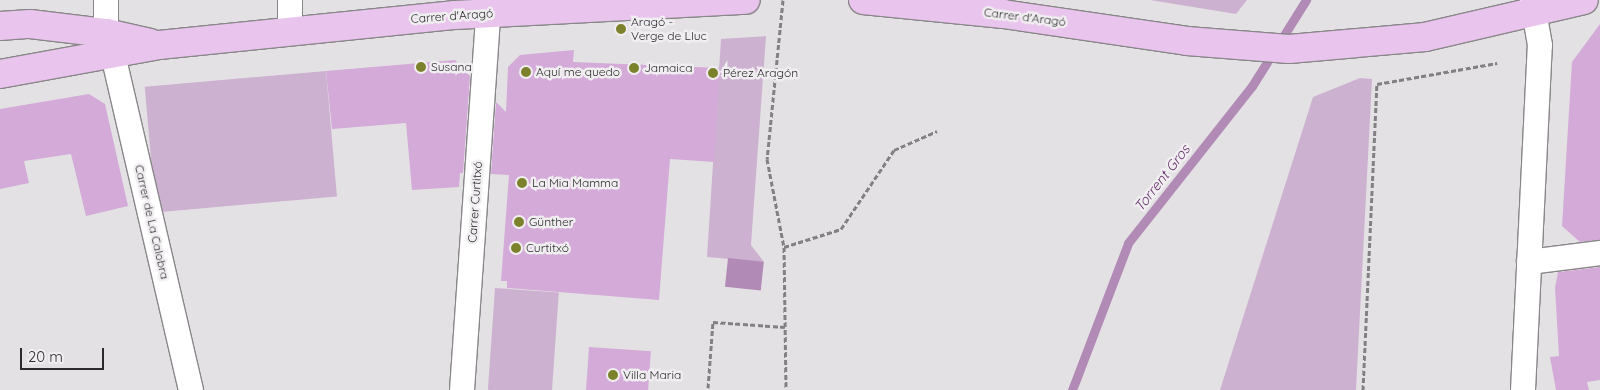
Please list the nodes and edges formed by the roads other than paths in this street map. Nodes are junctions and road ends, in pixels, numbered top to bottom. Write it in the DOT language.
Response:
graph roads {
  1 [pos="106,0"];
  2 [pos="290,0"];
  3 [pos="746,0"];
  4 [pos="863,0"];
  5 [pos="1584,0"];
  6 [pos="682,1"];
  7 [pos="489,6"];
  8 [pos="1533,6"];
  9 [pos="0,26"];
  10 [pos="290,32"];
  11 [pos="110,44"];
  12 [pos="0,74"];
  13 [pos="1600,253"];
  14 [pos="1529,262"];
  15 [pos="191,390"];
  16 [pos="462,390"];
  17 [pos="1523,390"];
  1 -- 11 [label="street, Carrer de La Calobra"];
  2 -- 10 [label="street"];
  3 -- 6 [label="main road, Carrer d'Aragó"];
  4 -- 8 [label="main road, Carrer d'Aragó"];
  5 -- 8 [label="main road, Carrer d'Aragó"];
  6 -- 7 [label="main road, Carrer d'Aragó"];
  7 -- 10 [label="main road, Carrer d'Aragó"];
  7 -- 16 [label="street, Carrer Curtitxó"];
  8 -- 14 [label="street"];
  9 -- 11 [label="main road, Carrer d'Aragó"];
  10 -- 11 [label="main road, Carrer d'Aragó"];
  11 -- 12 [label="main road, Carrer d'Aragó"];
  11 -- 15 [label="street, Carrer de La Calobra"];
  13 -- 14 [label="street"];
  14 -- 17 [label="street"];
}
